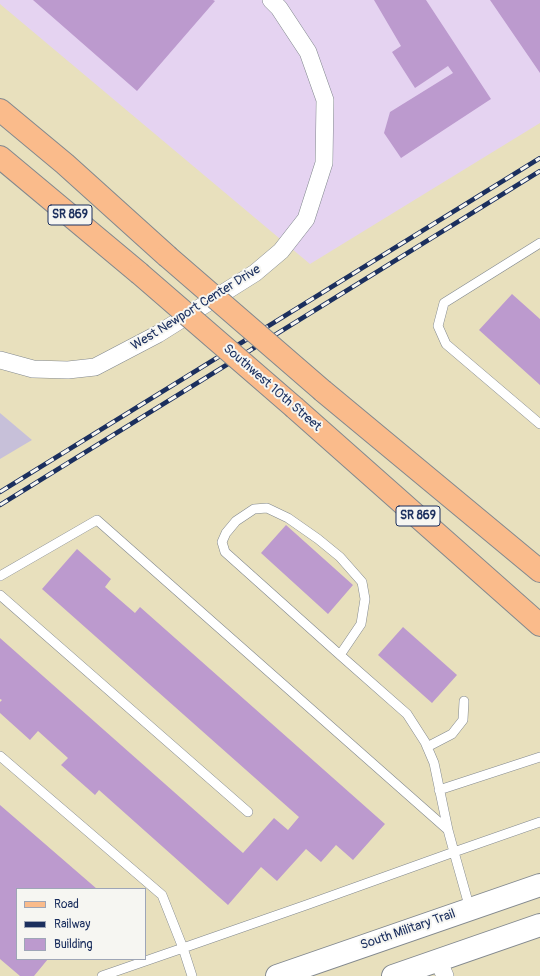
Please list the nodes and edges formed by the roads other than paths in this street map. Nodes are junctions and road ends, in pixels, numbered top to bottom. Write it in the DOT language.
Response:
graph roads {
  1 [pos="271,0"];
  2 [pos="0,110"];
  3 [pos="0,157"];
  4 [pos="540,243"];
  5 [pos="0,360"];
  6 [pos="540,424"];
  7 [pos="540,571"];
  8 [pos="0,576"];
  9 [pos="0,595"];
  10 [pos="540,625"];
  11 [pos="340,655"];
  12 [pos="464,701"];
  13 [pos="427,747"];
  14 [pos="0,756"];
  15 [pos="540,757"];
  16 [pos="440,790"];
  17 [pos="248,812"];
  18 [pos="540,822"];
  19 [pos="448,830"];
  20 [pos="454,852"];
  21 [pos="540,884"];
  22 [pos="470,909"];
  23 [pos="540,925"];
  24 [pos="183,948"];
  25 [pos="442,968"];
  26 [pos="102,976"];
  27 [pos="192,976"];
  28 [pos="277,976"];
  29 [pos="393,976"];
  1 -- 5 [label="street, West Newport Center Drive"];
  2 -- 7 [label="main road, SR 869, bridge"];
  3 -- 10 [label="main road, Southwest 10th Street / SR 869, bridge"];
  4 -- 6 [label="lane"];
  8 -- 19 [label="lane"];
  9 -- 17 [label="lane"];
  11 -- 11 [label="lane"];
  11 -- 13 [label="lane"];
  12 -- 13 [label="lane"];
  13 -- 16 [label="lane"];
  14 -- 24 [label="lane"];
  15 -- 16 [label="lane"];
  16 -- 19 [label="lane"];
  18 -- 20 [label="lane"];
  19 -- 20 [label="lane"];
  20 -- 22 [label="lane"];
  20 -- 24 [label="lane"];
  21 -- 22 [label="street, South Military Trail"];
  22 -- 28 [label="street, South Military Trail"];
  23 -- 25 [label="street"];
  24 -- 26 [label="lane"];
  24 -- 27 [label="lane"];
  25 -- 29 [label="street"];
}
